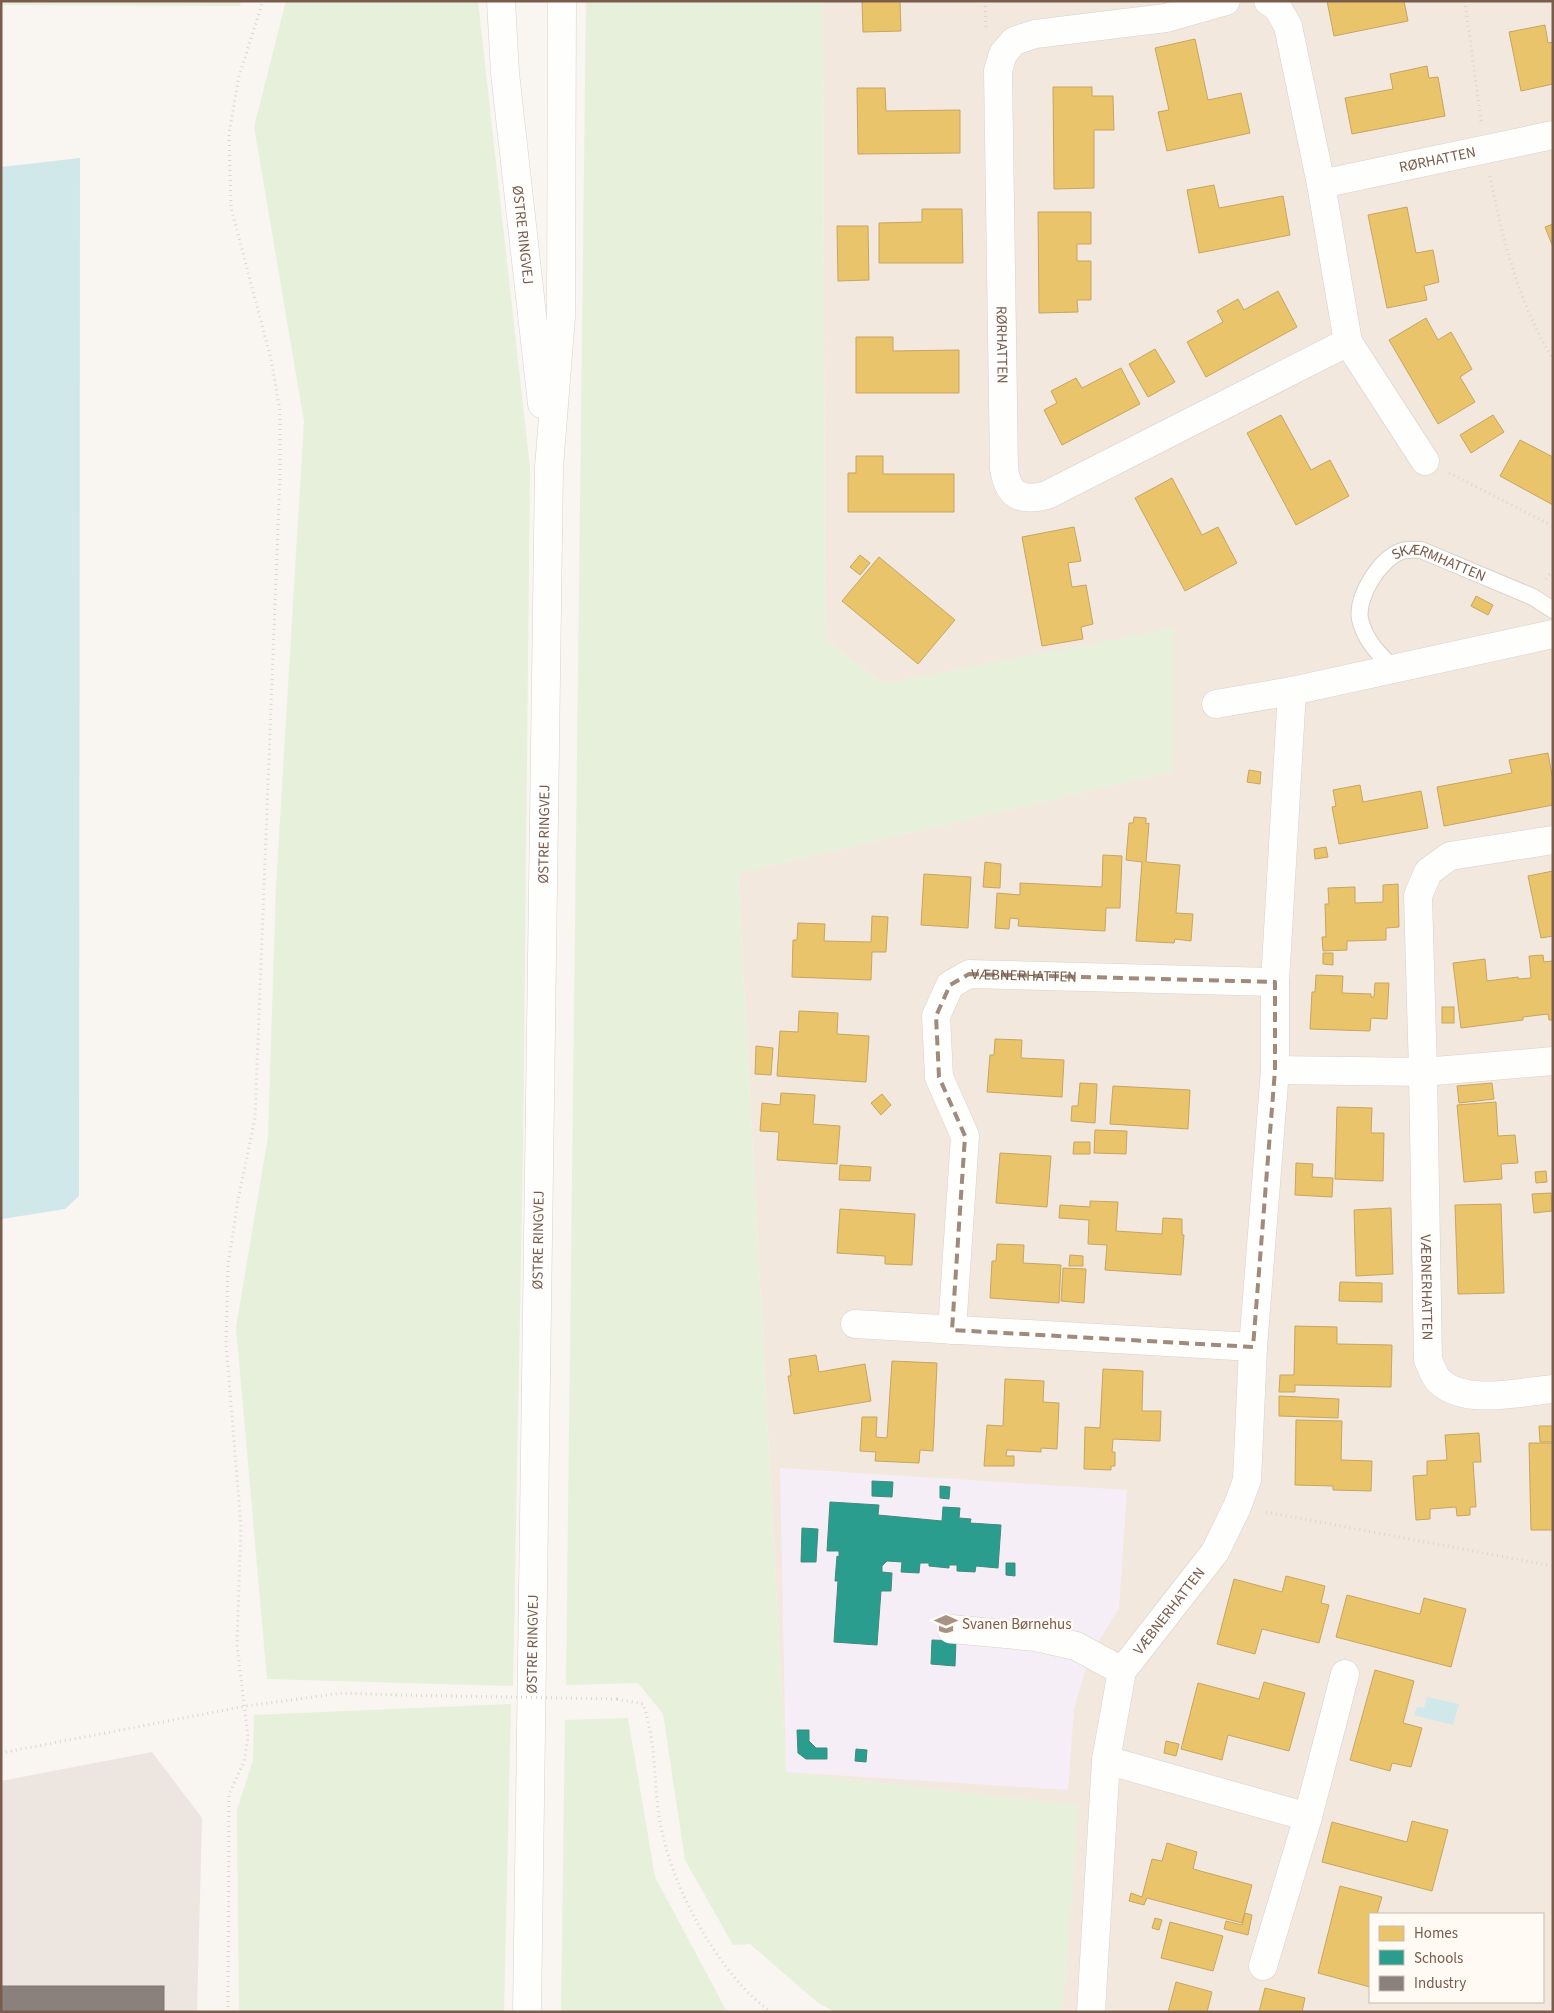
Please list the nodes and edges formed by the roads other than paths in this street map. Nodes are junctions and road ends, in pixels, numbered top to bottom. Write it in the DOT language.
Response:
graph roads {
  1 [pos="501,1"];
  2 [pos="562,1"];
  3 [pos="1226,1"];
  4 [pos="1268,1"];
  5 [pos="1553,135"];
  6 [pos="1321,184"];
  7 [pos="1348,342"];
  8 [pos="1425,461"];
  9 [pos="549,467"];
  10 [pos="1553,610"];
  11 [pos="1553,634"];
  12 [pos="1394,669"];
  13 [pos="1292,691"];
  14 [pos="1216,704"];
  15 [pos="1553,840"];
  16 [pos="1275,982"];
  17 [pos="1553,1061"];
  18 [pos="1275,1070"];
  19 [pos="1423,1072"];
  20 [pos="855,1324"];
  21 [pos="952,1330"];
  22 [pos="1253,1347"];
  23 [pos="1553,1389"];
  24 [pos="951,1629"];
  25 [pos="1122,1671"];
  26 [pos="1345,1674"];
  27 [pos="1106,1760"];
  28 [pos="1308,1817"];
  29 [pos="1263,1966"];
  30 [pos="527,2012"];
  31 [pos="1091,2012"];
  1 -- 9 [label="street, ØSTRE RINGVEJ"];
  2 -- 9 [label="street, ØSTRE RINGVEJ"];
  3 -- 7 [label="street, RØRHATTEN"];
  4 -- 6 [label="street"];
  5 -- 6 [label="street, RØRHATTEN"];
  6 -- 7 [label="street"];
  7 -- 8 [label="street"];
  9 -- 30 [label="street, ØSTRE RINGVEJ"];
  10 -- 12 [label="lane, SKÆRMHATTEN"];
  11 -- 12 [label="street"];
  12 -- 13 [label="street"];
  13 -- 14 [label="street"];
  13 -- 16 [label="street, VÆBNERHATTEN"];
  15 -- 19 [label="street, VÆBNERHATTEN"];
  16 -- 18 [label="street, VÆBNERHATTEN"];
  16 -- 21 [label="street, VÆBNERHATTEN"];
  17 -- 19 [label="street"];
  18 -- 19 [label="street"];
  18 -- 22 [label="street, VÆBNERHATTEN"];
  19 -- 23 [label="street, VÆBNERHATTEN"];
  20 -- 21 [label="street"];
  21 -- 22 [label="street"];
  22 -- 25 [label="street, VÆBNERHATTEN"];
  24 -- 25 [label="street"];
  25 -- 27 [label="street, VÆBNERHATTEN"];
  26 -- 28 [label="street"];
  27 -- 28 [label="street"];
  27 -- 31 [label="street, VÆBNERHATTEN"];
  28 -- 29 [label="street"];
}
